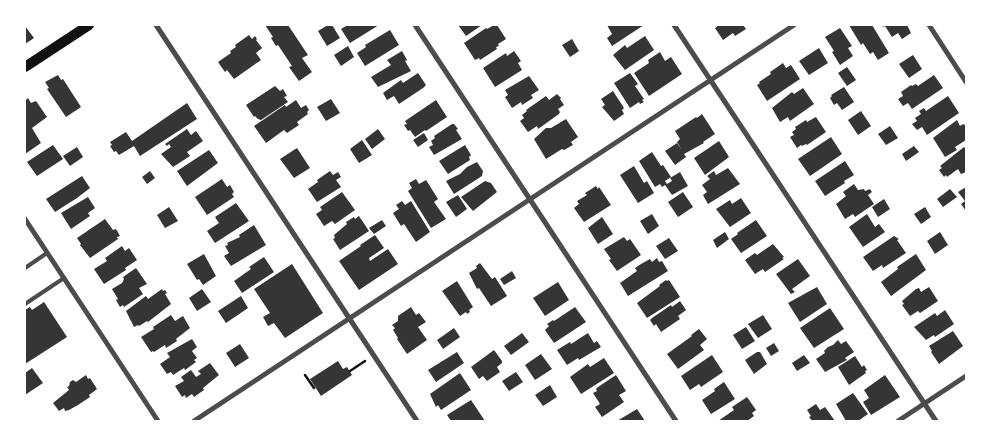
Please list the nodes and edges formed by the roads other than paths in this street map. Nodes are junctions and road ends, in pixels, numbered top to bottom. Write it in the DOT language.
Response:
graph roads {
  1 [pos="89,25"];
  2 [pos="156,25"];
  3 [pos="415,25"];
  4 [pos="674,25"];
  5 [pos="794,25"];
  6 [pos="929,25"];
  7 [pos="25,68"];
  8 [pos="710,80"];
  9 [pos="966,82"];
  10 [pos="530,199"];
  11 [pos="25,219"];
  12 [pos="47,253"];
  13 [pos="25,268"];
  14 [pos="64,278"];
  15 [pos="25,304"];
  16 [pos="349,318"];
  17 [pos="966,376"];
  18 [pos="924,404"];
  19 [pos="158,421"];
  20 [pos="194,421"];
  21 [pos="417,421"];
  22 [pos="676,421"];
  23 [pos="898,421"];
  24 [pos="936,421"];
  1 -- 7 [label="main road"];
  2 -- 16 [label="street"];
  3 -- 10 [label="street"];
  4 -- 8 [label="street"];
  5 -- 8 [label="street"];
  6 -- 9 [label="street"];
  8 -- 10 [label="street"];
  8 -- 18 [label="street"];
  10 -- 16 [label="street"];
  10 -- 22 [label="street"];
  11 -- 12 [label="street"];
  12 -- 13 [label="lane"];
  12 -- 14 [label="street"];
  14 -- 15 [label="lane"];
  14 -- 19 [label="street"];
  16 -- 20 [label="street"];
  16 -- 21 [label="street"];
  17 -- 18 [label="street"];
  18 -- 23 [label="street"];
  18 -- 24 [label="street"];
}
